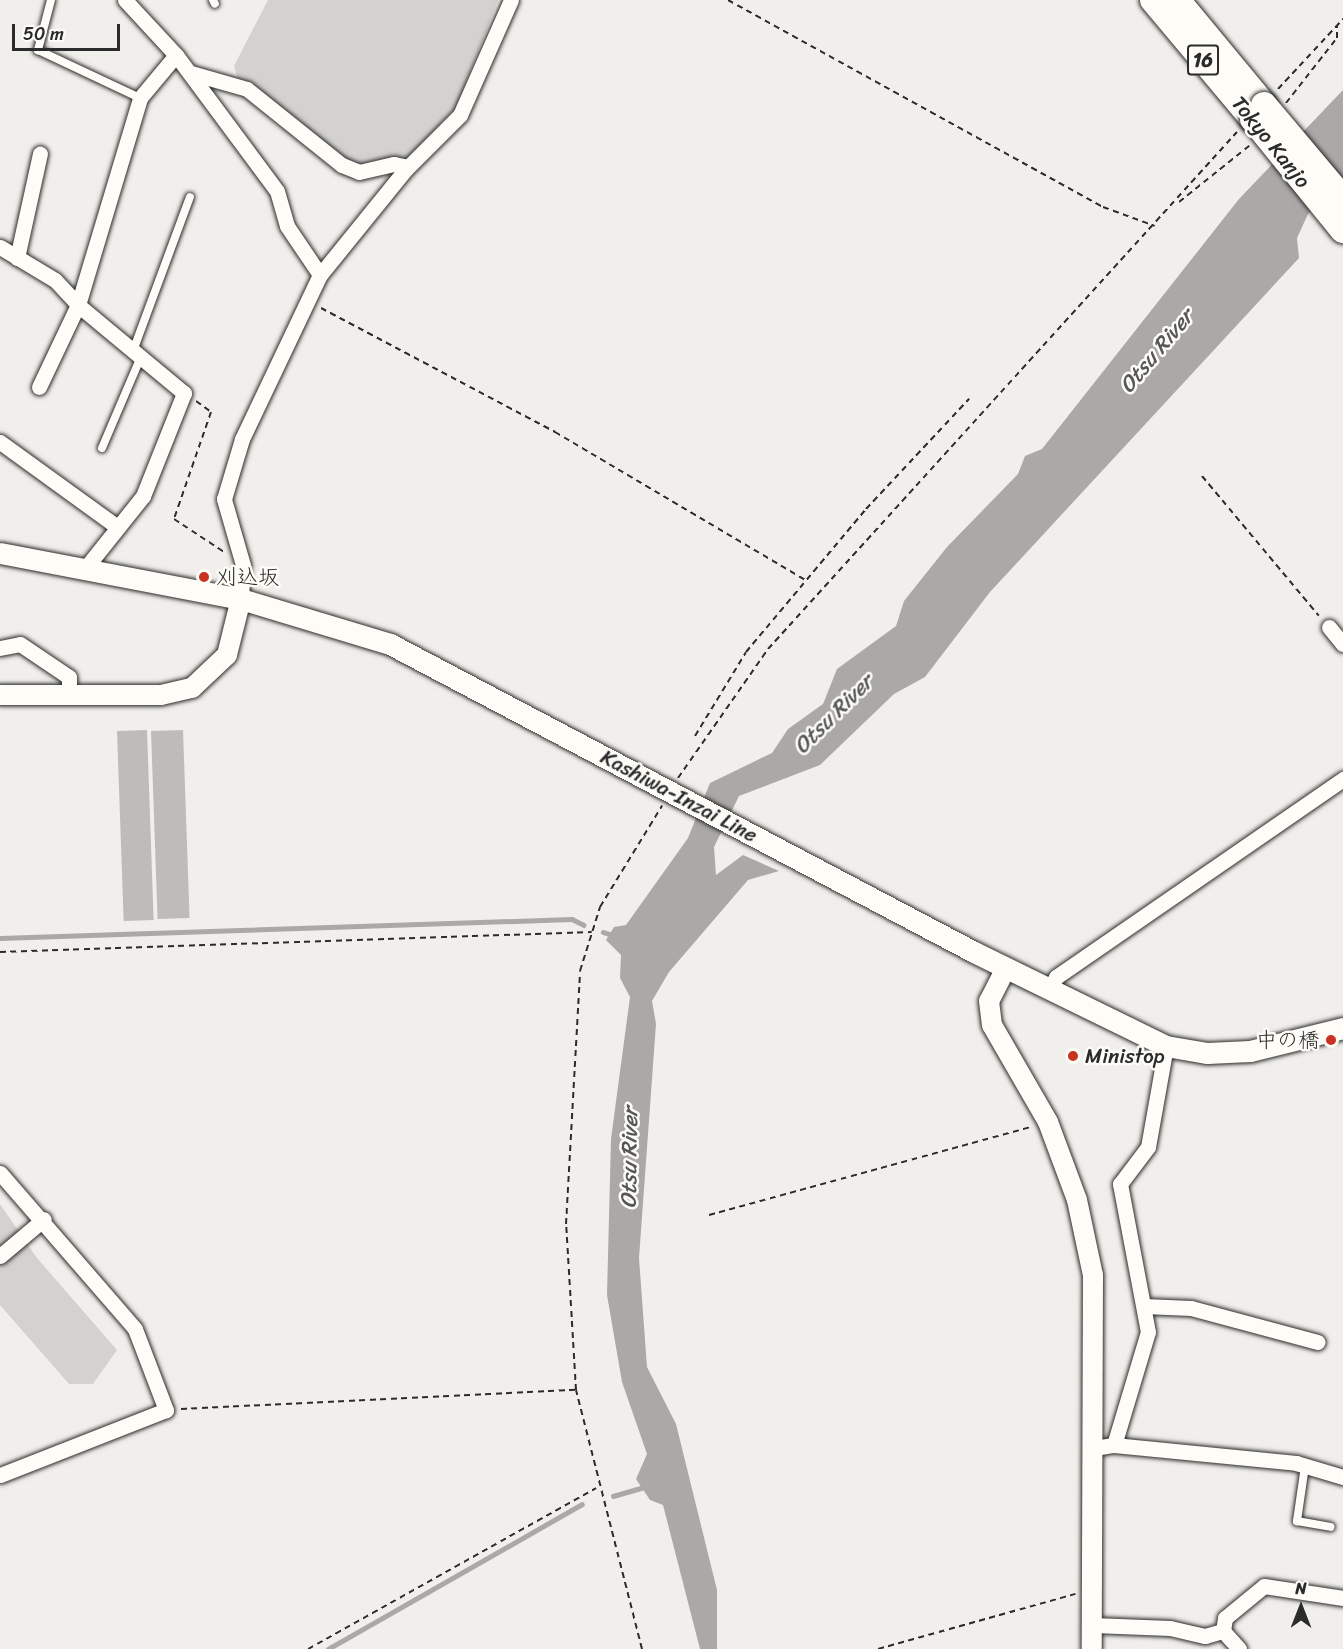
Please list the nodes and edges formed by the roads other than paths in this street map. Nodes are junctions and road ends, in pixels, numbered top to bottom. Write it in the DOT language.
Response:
graph roads {
  1 [pos="51,0"];
  2 [pos="125,0"];
  3 [pos="511,0"];
  4 [pos="1153,0"];
  5 [pos="1178,0"];
  6 [pos="176,55"];
  7 [pos="190,73"];
  8 [pos="140,98"];
  9 [pos="1258,112"];
  10 [pos="40,153"];
  11 [pos="408,167"];
  12 [pos="190,197"];
  13 [pos="1343,199"];
  14 [pos="1343,230"];
  15 [pos="0,248"];
  16 [pos="17,258"];
  17 [pos="320,275"];
  18 [pos="78,305"];
  19 [pos="136,356"];
  20 [pos="39,387"];
  21 [pos="0,442"];
  22 [pos="102,448"];
  23 [pos="116,526"];
  24 [pos="0,553"];
  25 [pos="84,570"];
  26 [pos="241,599"];
  27 [pos="1329,627"];
  28 [pos="1343,644"];
  29 [pos="0,648"];
  30 [pos="69,693"];
  31 [pos="0,695"];
  32 [pos="1343,779"];
  33 [pos="1006,968"];
  34 [pos="1050,988"];
  35 [pos="1343,1028"];
  36 [pos="1166,1046"];
  37 [pos="0,1173"];
  38 [pos="44,1219"];
  39 [pos="0,1256"];
  40 [pos="1144,1306"];
  41 [pos="1318,1342"];
  42 [pos="1114,1445"];
  43 [pos="1094,1448"];
  44 [pos="1305,1466"];
  45 [pos="0,1475"];
  46 [pos="1343,1477"];
  47 [pos="1330,1527"];
  48 [pos="1343,1598"];
  49 [pos="1093,1625"];
  50 [pos="1223,1631"];
  51 [pos="1092,1649"];
  52 [pos="1239,1649"];
  1 -- 8 [label="lane"];
  2 -- 6 [label="street"];
  3 -- 11 [label="street"];
  4 -- 9 [label="highway, Tokyo Kanjo / 16"];
  5 -- 9 [label="highway, Tokyo Kanjo / 16"];
  6 -- 7 [label="street"];
  6 -- 8 [label="street"];
  7 -- 11 [label="street"];
  7 -- 17 [label="street"];
  8 -- 18 [label="street"];
  9 -- 13 [label="highway, Tokyo Kanjo / 16, bridge"];
  9 -- 14 [label="highway, Tokyo Kanjo / 16, bridge"];
  10 -- 16 [label="street"];
  11 -- 17 [label="street"];
  12 -- 19 [label="lane"];
  15 -- 16 [label="street"];
  16 -- 18 [label="street"];
  17 -- 26 [label="street"];
  18 -- 19 [label="street"];
  18 -- 20 [label="street"];
  19 -- 22 [label="lane"];
  19 -- 23 [label="street"];
  21 -- 23 [label="street"];
  23 -- 25 [label="street"];
  24 -- 25 [label="main road, Kashiwa-Inzai Line"];
  25 -- 26 [label="main road, Kashiwa-Inzai Line"];
  26 -- 30 [label="street"];
  26 -- 33 [label="main road, Kashiwa-Inzai Line"];
  27 -- 28 [label="street"];
  29 -- 30 [label="street"];
  30 -- 31 [label="street"];
  32 -- 34 [label="street"];
  33 -- 34 [label="main road, Kashiwa-Inzai Line"];
  33 -- 43 [label="street"];
  34 -- 36 [label="main road, Kashiwa-Inzai Line"];
  35 -- 36 [label="main road, Kashiwa-Inzai Line"];
  36 -- 40 [label="street"];
  37 -- 38 [label="street"];
  38 -- 39 [label="street"];
  38 -- 45 [label="street"];
  40 -- 41 [label="street"];
  40 -- 42 [label="street"];
  42 -- 43 [label="street"];
  42 -- 44 [label="street"];
  43 -- 49 [label="street"];
  44 -- 46 [label="street"];
  44 -- 47 [label="lane"];
  48 -- 50 [label="street"];
  49 -- 50 [label="street"];
  49 -- 51 [label="street"];
  50 -- 52 [label="street"];
}
